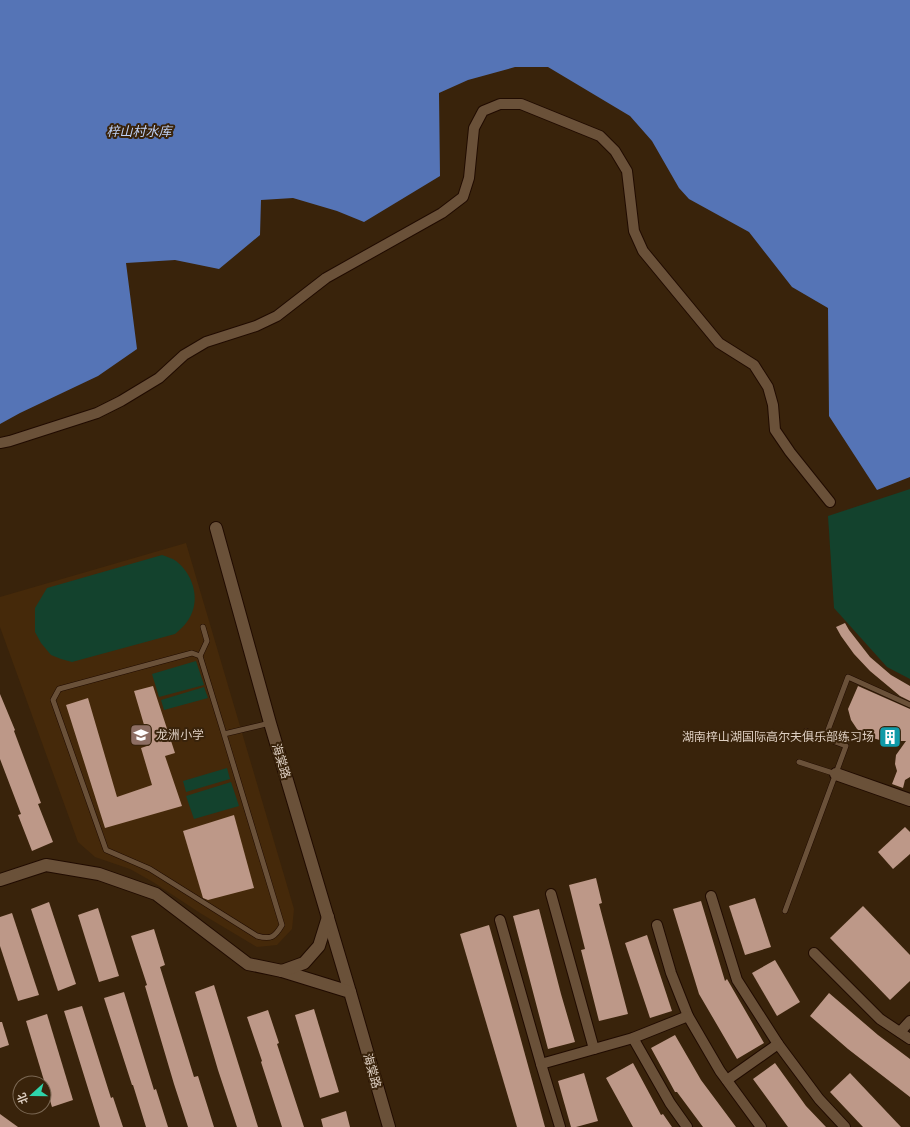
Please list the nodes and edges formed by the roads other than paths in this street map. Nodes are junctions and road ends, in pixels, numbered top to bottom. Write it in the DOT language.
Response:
graph roads {
  1 [pos="0,443"];
  2 [pos="830,502"];
  3 [pos="216,528"];
  4 [pos="202,627"];
  5 [pos="200,656"];
  6 [pos="910,705"];
  7 [pos="270,723"];
  8 [pos="806,731"];
  9 [pos="224,734"];
  10 [pos="825,738"];
  11 [pos="799,762"];
  12 [pos="836,774"];
  13 [pos="910,800"];
  14 [pos="0,880"];
  15 [pos="551,894"];
  16 [pos="711,896"];
  17 [pos="785,911"];
  18 [pos="328,918"];
  19 [pos="500,920"];
  20 [pos="657,925"];
  21 [pos="814,953"];
  22 [pos="282,971"];
  23 [pos="350,992"];
  24 [pos="688,1016"];
  25 [pos="910,1021"];
  26 [pos="900,1032"];
  27 [pos="633,1038"];
  28 [pos="910,1039"];
  29 [pos="778,1044"];
  30 [pos="594,1049"];
  31 [pos="541,1064"];
  32 [pos="727,1080"];
  33 [pos="388,1127"];
  34 [pos="560,1127"];
  35 [pos="687,1127"];
  36 [pos="761,1127"];
  37 [pos="845,1127"];
  1 -- 2 [label="street"];
  3 -- 7 [label="street, 海棠路"];
  4 -- 5 [label="lane"];
  5 -- 9 [label="lane"];
  5 -- 9 [label="lane"];
  6 -- 10 [label="lane"];
  7 -- 9 [label="lane"];
  7 -- 18 [label="street, 海棠路"];
  8 -- 10 [label="lane"];
  10 -- 12 [label="lane"];
  11 -- 12 [label="lane"];
  12 -- 13 [label="street"];
  12 -- 17 [label="lane"];
  14 -- 22 [label="street"];
  15 -- 30 [label="street"];
  16 -- 29 [label="street"];
  18 -- 22 [label="street"];
  18 -- 23 [label="street, 海棠路"];
  19 -- 31 [label="street"];
  20 -- 24 [label="street"];
  21 -- 26 [label="street"];
  22 -- 23 [label="street"];
  23 -- 33 [label="street, 海棠路"];
  24 -- 27 [label="street"];
  24 -- 32 [label="street"];
  25 -- 26 [label="street"];
  26 -- 28 [label="street"];
  27 -- 30 [label="street"];
  27 -- 35 [label="street"];
  29 -- 32 [label="street"];
  29 -- 37 [label="street"];
  30 -- 31 [label="street"];
  31 -- 34 [label="street"];
  32 -- 36 [label="street"];
}
